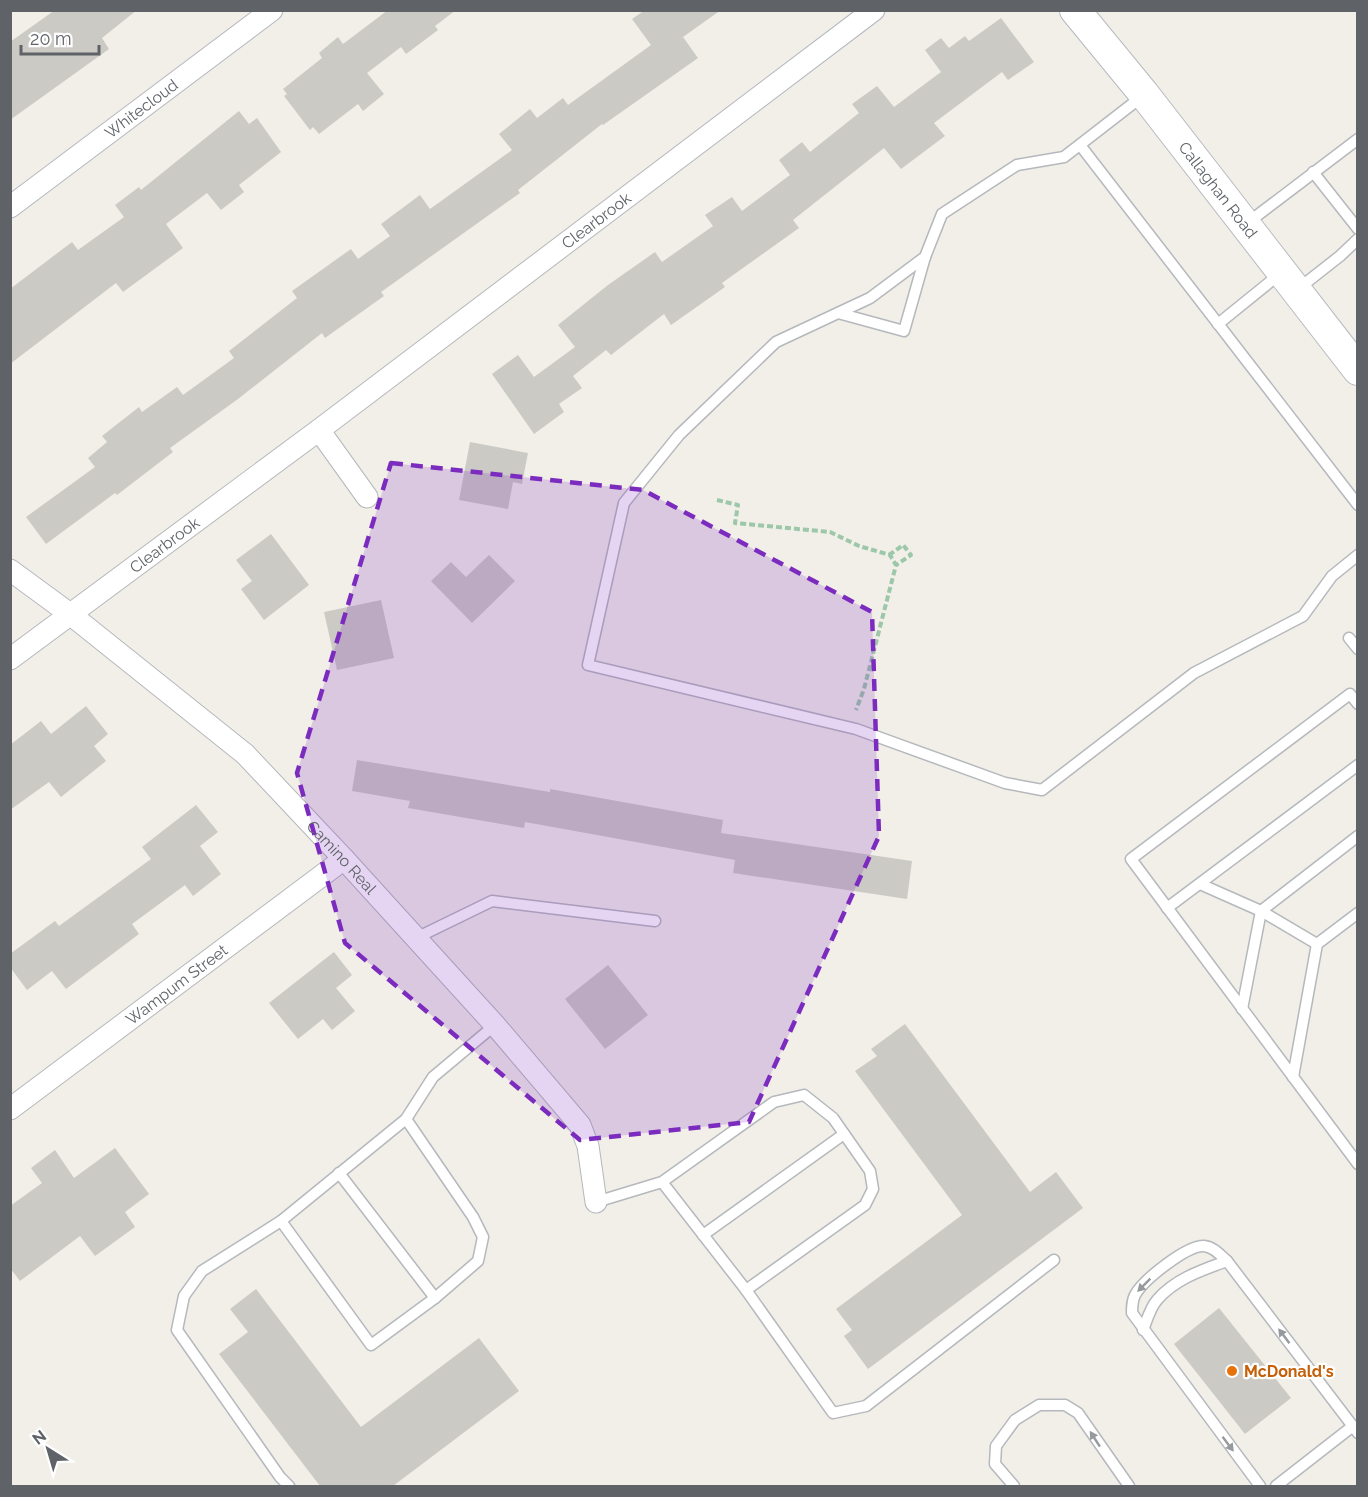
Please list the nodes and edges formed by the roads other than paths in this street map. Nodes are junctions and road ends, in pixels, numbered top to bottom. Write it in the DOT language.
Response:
graph roads {
  1 [pos="272,10"];
  2 [pos="874,10"];
  3 [pos="1075,10"];
  4 [pos="1144,94"];
  5 [pos="1358,139"];
  6 [pos="1080,145"];
  7 [pos="1313,172"];
  8 [pos="10,207"];
  9 [pos="1246,224"];
  10 [pos="1358,229"];
  11 [pos="1358,239"];
  12 [pos="924,256"];
  13 [pos="1290,280"];
  14 [pos="838,313"];
  15 [pos="1218,324"];
  16 [pos="1358,370"];
  17 [pos="319,430"];
  18 [pos="367,497"];
  19 [pos="1358,505"];
  20 [pos="1358,555"];
  21 [pos="10,570"];
  22 [pos="70,614"];
  23 [pos="1349,638"];
  24 [pos="1358,649"];
  25 [pos="10,659"];
  26 [pos="1358,704"];
  27 [pos="1358,765"];
  28 [pos="1358,836"];
  29 [pos="344,858"];
  30 [pos="1200,884"];
  31 [pos="1167,908"];
  32 [pos="1262,911"];
  33 [pos="1358,913"];
  34 [pos="655,921"];
  35 [pos="416,938"];
  36 [pos="1317,944"];
  37 [pos="1242,1009"];
  38 [pos="495,1025"];
  39 [pos="1293,1077"];
  40 [pos="10,1109"];
  41 [pos="406,1119"];
  42 [pos="844,1134"];
  43 [pos="1358,1164"];
  44 [pos="339,1173"];
  45 [pos="662,1182"];
  46 [pos="596,1202"];
  47 [pos="281,1221"];
  48 [pos="703,1235"];
  49 [pos="1054,1260"];
  50 [pos="1227,1261"];
  51 [pos="746,1290"];
  52 [pos="435,1298"];
  53 [pos="1143,1330"];
  54 [pos="1355,1430"];
  55 [pos="289,1486"];
  56 [pos="1014,1486"];
  57 [pos="1129,1486"];
  58 [pos="1260,1486"];
  59 [pos="1276,1486"];
  1 -- 8 [label="street, Whitecloud"];
  2 -- 17 [label="street, Clearbrook"];
  3 -- 4 [label="main road, Callaghan Road"];
  4 -- 6 [label="lane"];
  4 -- 9 [label="main road, Callaghan Road"];
  5 -- 7 [label="lane"];
  6 -- 12 [label="lane"];
  6 -- 15 [label="lane"];
  7 -- 9 [label="lane"];
  7 -- 10 [label="lane"];
  9 -- 13 [label="main road, Callaghan Road"];
  11 -- 13 [label="lane"];
  12 -- 14 [label="lane"];
  12 -- 14 [label="lane"];
  13 -- 15 [label="lane"];
  13 -- 16 [label="main road, Callaghan Road"];
  14 -- 20 [label="lane"];
  15 -- 19 [label="lane"];
  17 -- 18 [label="street"];
  17 -- 22 [label="street, Clearbrook"];
  21 -- 22 [label="street, Camino Real"];
  22 -- 25 [label="street, Clearbrook"];
  22 -- 29 [label="street, Camino Real"];
  23 -- 24 [label="lane"];
  26 -- 31 [label="lane"];
  27 -- 30 [label="lane"];
  28 -- 32 [label="lane"];
  29 -- 35 [label="street, Camino Real"];
  29 -- 40 [label="street, Wampum Street"];
  30 -- 31 [label="lane"];
  30 -- 32 [label="lane"];
  31 -- 37 [label="lane"];
  32 -- 36 [label="lane"];
  32 -- 37 [label="lane"];
  33 -- 36 [label="lane"];
  34 -- 35 [label="lane"];
  35 -- 38 [label="street, Camino Real"];
  36 -- 39 [label="lane"];
  37 -- 39 [label="lane"];
  38 -- 41 [label="lane"];
  38 -- 46 [label="street, Camino Real"];
  39 -- 43 [label="lane"];
  41 -- 44 [label="lane"];
  41 -- 52 [label="lane"];
  42 -- 45 [label="lane"];
  42 -- 48 [label="lane"];
  42 -- 51 [label="lane"];
  44 -- 47 [label="lane"];
  44 -- 52 [label="lane"];
  45 -- 46 [label="lane"];
  45 -- 48 [label="lane"];
  47 -- 52 [label="lane"];
  47 -- 55 [label="lane"];
  48 -- 51 [label="lane"];
  49 -- 51 [label="lane"];
  50 -- 53 [label="lane"];
  50 -- 53 [label="lane, one-way"];
  54 -- 50 [label="lane, one-way"];
  53 -- 58 [label="lane, one-way"];
  54 -- 59 [label="lane"];
  57 -- 56 [label="lane, one-way"];
}
